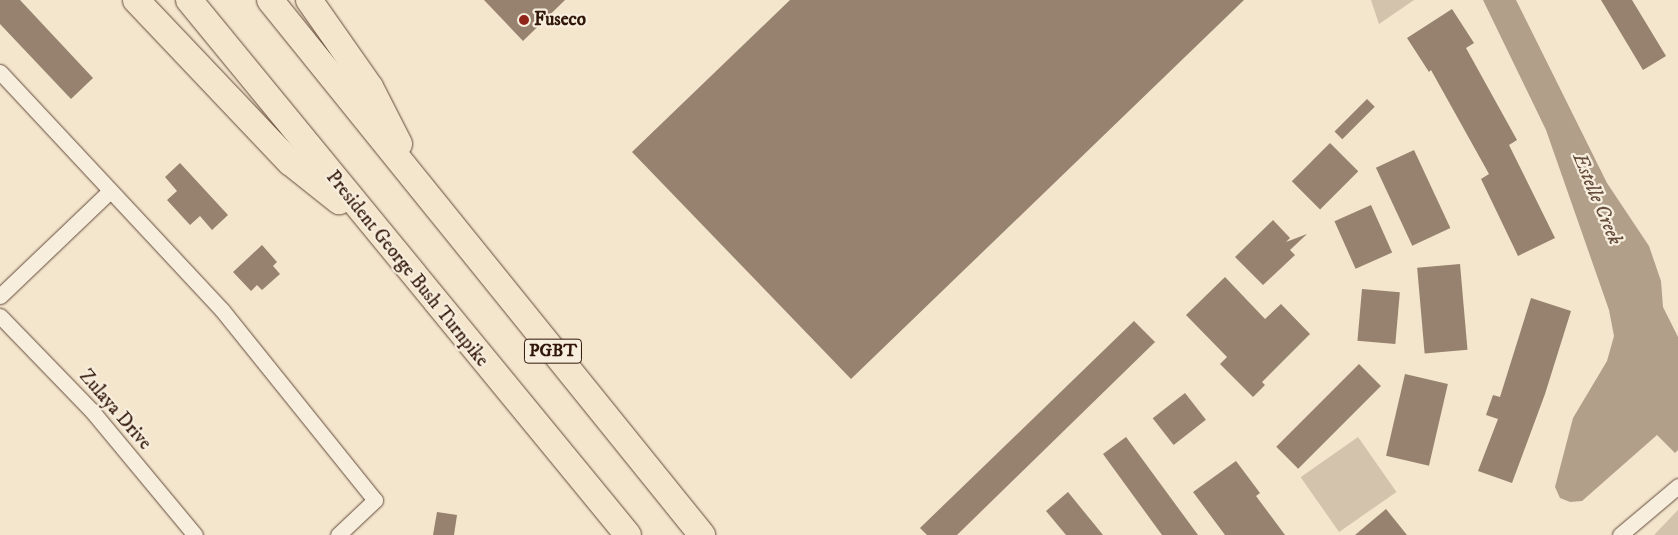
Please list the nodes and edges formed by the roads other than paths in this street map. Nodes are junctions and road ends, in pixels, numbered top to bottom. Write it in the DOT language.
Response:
graph roads {
  1 [pos="136,0"];
  2 [pos="189,0"];
  3 [pos="270,0"];
  4 [pos="308,0"];
  5 [pos="0,72"];
  6 [pos="422,189"];
  7 [pos="110,191"];
  8 [pos="376,232"];
  9 [pos="0,296"];
  10 [pos="0,316"];
  11 [pos="572,467"];
  12 [pos="1678,486"];
  13 [pos="684,512"];
  14 [pos="195,535"];
  15 [pos="338,535"];
  16 [pos="608,535"];
  17 [pos="628,535"];
  18 [pos="702,535"];
  19 [pos="710,535"];
  20 [pos="1620,535"];
  1 -- 8 [label="highway"];
  2 -- 8 [label="highway, President George Bush Turnpike / PGBT"];
  3 -- 6 [label="highway, PGBT"];
  4 -- 6 [label="highway"];
  5 -- 7 [label="street"];
  6 -- 13 [label="highway, PGBT"];
  7 -- 9 [label="street"];
  7 -- 15 [label="street"];
  8 -- 11 [label="highway, President George Bush Turnpike / PGBT"];
  10 -- 14 [label="street, Zulaya Drive"];
  11 -- 16 [label="highway"];
  11 -- 17 [label="highway, President George Bush Turnpike / PGBT"];
  12 -- 20 [label="street"];
  13 -- 18 [label="highway, PGBT"];
  13 -- 19 [label="highway"];
}
